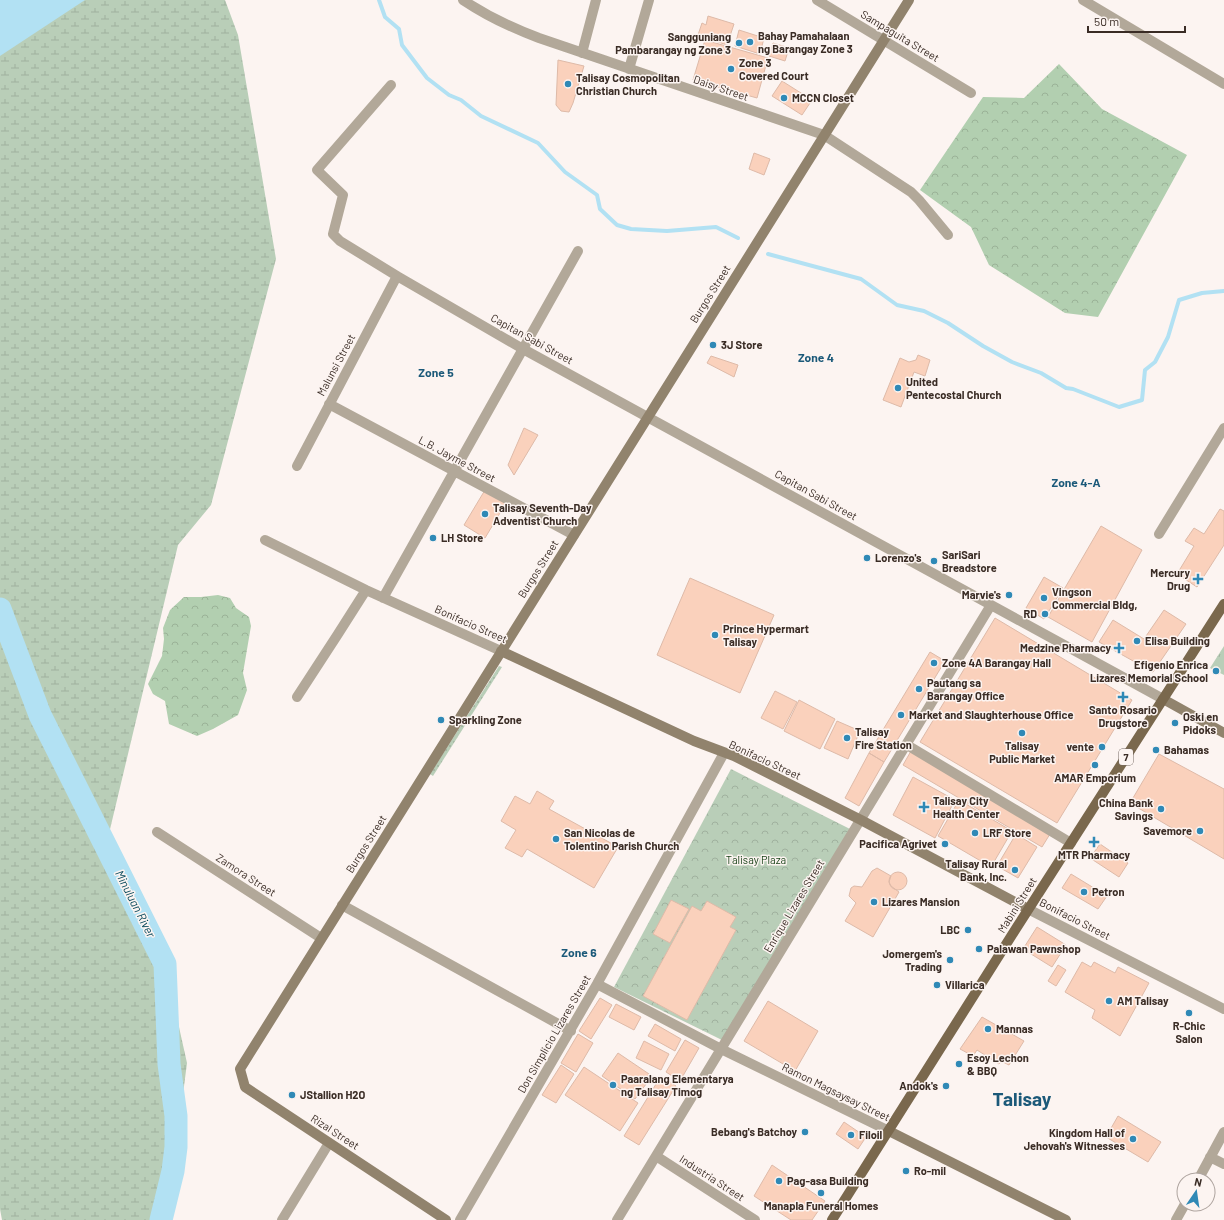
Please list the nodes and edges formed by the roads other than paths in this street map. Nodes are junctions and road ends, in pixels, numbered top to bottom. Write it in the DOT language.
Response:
graph roads {
  1 [pos="463,0"];
  2 [pos="596,0"];
  3 [pos="649,0"];
  4 [pos="817,0"];
  5 [pos="909,0"];
  6 [pos="1083,0"];
  7 [pos="884,40"];
  8 [pos="582,53"];
  9 [pos="629,69"];
  10 [pos="1224,84"];
  11 [pos="391,85"];
  12 [pos="971,92"];
  13 [pos="824,135"];
  14 [pos="948,235"];
  15 [pos="578,251"];
  16 [pos="397,276"];
  17 [pos="523,349"];
  18 [pos="329,404"];
  19 [pos="648,417"];
  20 [pos="1224,428"];
  21 [pos="297,466"];
  22 [pos="454,471"];
  23 [pos="1159,534"];
  24 [pos="574,535"];
  25 [pos="266,540"];
  26 [pos="366,590"];
  27 [pos="383,598"];
  28 [pos="1224,604"];
  29 [pos="991,605"];
  30 [pos="501,651"];
  31 [pos="297,697"];
  32 [pos="1163,699"];
  33 [pos="1224,733"];
  34 [pos="907,744"];
  35 [pos="724,753"];
  36 [pos="861,820"];
  37 [pos="157,832"];
  38 [pos="1071,843"];
  39 [pos="342,905"];
  40 [pos="1028,909"];
  41 [pos="321,938"];
  42 [pos="597,984"];
  43 [pos="1224,1008"];
  44 [pos="571,1030"];
  45 [pos="252,1049"];
  46 [pos="721,1049"];
  47 [pos="888,1131"];
  48 [pos="1224,1132"];
  49 [pos="329,1143"];
  50 [pos="656,1156"];
  51 [pos="1210,1157"];
  52 [pos="1224,1164"];
  53 [pos="1202,1172"];
  54 [pos="282,1220"];
  55 [pos="446,1220"];
  56 [pos="460,1220"];
  57 [pos="617,1220"];
  58 [pos="755,1220"];
  59 [pos="832,1220"];
  60 [pos="1066,1220"];
  1 -- 8 [label="street, Daisy Street"];
  2 -- 8 [label="street"];
  3 -- 9 [label="street"];
  4 -- 7 [label="street, Sampaguita Street"];
  5 -- 7 [label="street, Burgos Street"];
  6 -- 10 [label="street"];
  7 -- 12 [label="street, Sampaguita Street"];
  7 -- 13 [label="street, Burgos Street"];
  8 -- 9 [label="street, Daisy Street"];
  9 -- 13 [label="street, Daisy Street"];
  11 -- 16 [label="street, Capitan Sabi Street"];
  13 -- 14 [label="street, Daisy Street"];
  13 -- 19 [label="street, Burgos Street"];
  15 -- 17 [label="street"];
  16 -- 17 [label="street, Capitan Sabi Street"];
  16 -- 18 [label="street, Malunsi Street"];
  17 -- 19 [label="street, Capitan Sabi Street"];
  17 -- 22 [label="street"];
  18 -- 21 [label="street, Malunsi Street"];
  18 -- 22 [label="street, L.B. Jayme Street"];
  19 -- 24 [label="street, Burgos Street"];
  19 -- 29 [label="street, Capitan Sabi Street"];
  20 -- 23 [label="street"];
  22 -- 24 [label="street, L.B. Jayme Street"];
  22 -- 27 [label="street"];
  24 -- 30 [label="street, Burgos Street"];
  25 -- 26 [label="street, Bonifacio Street"];
  26 -- 27 [label="street, Bonifacio Street"];
  26 -- 31 [label="street"];
  27 -- 30 [label="street, Bonifacio Street"];
  28 -- 32 [label="main road, Mabini Street / 7"];
  29 -- 32 [label="street, Capitan Sabi Street"];
  29 -- 34 [label="street, Enrique Lizares Street"];
  30 -- 35 [label="street, Bonifacio Street"];
  30 -- 39 [label="street, Burgos Street"];
  32 -- 33 [label="street, Capitan Sabi Street"];
  32 -- 38 [label="main road, Mabini Street / 7"];
  34 -- 36 [label="street, Enrique Lizares Street"];
  34 -- 38 [label="street"];
  35 -- 36 [label="street, Bonifacio Street"];
  35 -- 42 [label="street, Don Simplicio Lizares Street"];
  36 -- 40 [label="street, Bonifacio Street"];
  36 -- 46 [label="street, Enrique Lizares Street"];
  37 -- 41 [label="street, Zamora Street"];
  38 -- 40 [label="main road, Mabini Street / 7"];
  39 -- 41 [label="street, Burgos Street"];
  39 -- 44 [label="street"];
  40 -- 43 [label="street, Bonifacio Street"];
  40 -- 47 [label="main road, Mabini Street / 7"];
  41 -- 45 [label="street, Burgos Street"];
  42 -- 44 [label="street, Don Simplicio Lizares Street"];
  42 -- 46 [label="street, Ramon Magsaysay Street"];
  44 -- 56 [label="street, Don Simplicio Lizares Street"];
  45 -- 49 [label="street, Rizal Street"];
  46 -- 47 [label="street, Ramon Magsaysay Street"];
  46 -- 50 [label="street, Enrique Lizares Street"];
  47 -- 59 [label="main road, Mabini Street / 7"];
  47 -- 60 [label="street, Ramon Magsaysay Street"];
  48 -- 51 [label="street"];
  49 -- 54 [label="street"];
  49 -- 55 [label="street, Rizal Street"];
  50 -- 57 [label="street, Enrique Lizares Street"];
  50 -- 58 [label="street, Industria Street"];
  51 -- 52 [label="street"];
  51 -- 53 [label="street"];
}
